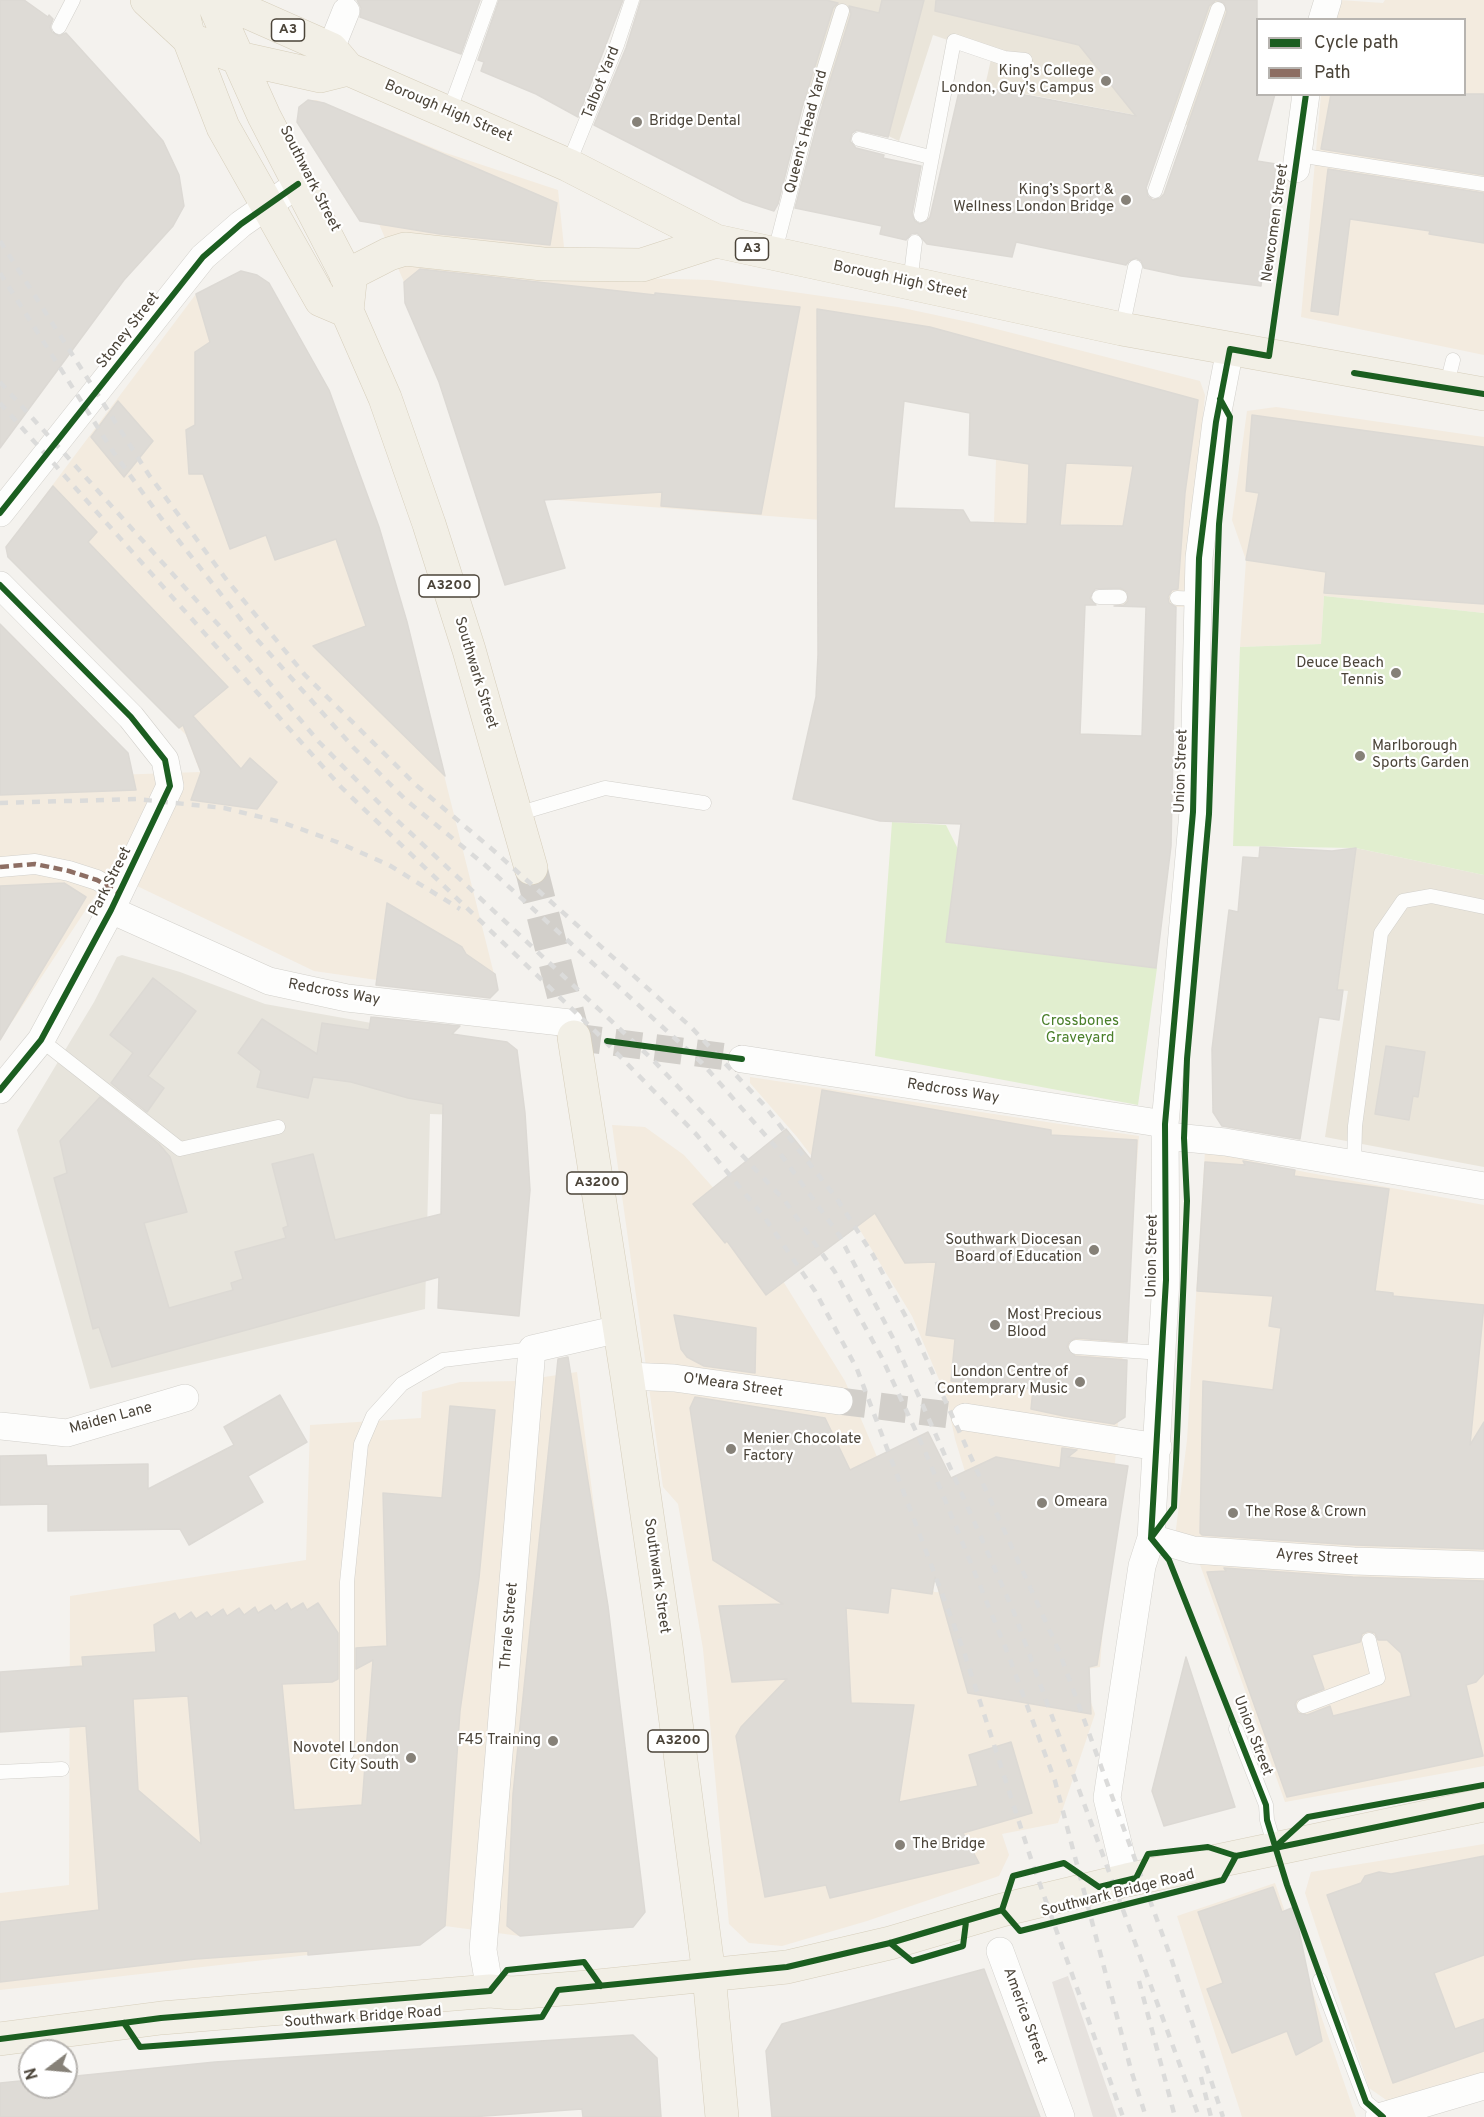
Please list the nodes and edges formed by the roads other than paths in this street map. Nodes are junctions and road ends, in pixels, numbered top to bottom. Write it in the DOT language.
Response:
graph roads {
  1 [pos="73,0"];
  2 [pos="147,0"];
  3 [pos="180,0"];
  4 [pos="212,0"];
  5 [pos="220,0"];
  6 [pos="490,0"];
  7 [pos="632,0"];
  8 [pos="1328,0"];
  9 [pos="1218,9"];
  10 [pos="346,10"];
  11 [pos="842,11"];
  12 [pos="1323,18"];
  13 [pos="59,27"];
  14 [pos="189,39"];
  15 [pos="239,58"];
  16 [pos="1025,60"];
  17 [pos="333,65"];
  18 [pos="1306,96"];
  19 [pos="449,112"];
  20 [pos="859,139"];
  21 [pos="930,157"];
  22 [pos="1297,162"];
  23 [pos="568,165"];
  24 [pos="297,184"];
  25 [pos="1484,184"];
  26 [pos="1155,191"];
  27 [pos="268,205"];
  28 [pos="921,215"];
  29 [pos="716,241"];
  30 [pos="915,242"];
  31 [pos="774,255"];
  32 [pos="1135,267"];
  33 [pos="346,276"];
  34 [pos="910,283"];
  35 [pos="347,311"];
  36 [pos="1122,329"];
  37 [pos="1230,349"];
  38 [pos="1484,394"];
  39 [pos="0,513"];
  40 [pos="0,585"];
  41 [pos="1098,597"];
  42 [pos="1120,597"];
  43 [pos="704,803"];
  44 [pos="517,814"];
  45 [pos="0,867"];
  46 [pos="531,868"];
  47 [pos="115,902"];
  48 [pos="1484,907"];
  49 [pos="572,1030"];
  50 [pos="41,1040"];
  51 [pos="742,1059"];
  52 [pos="0,1090"];
  53 [pos="278,1127"];
  54 [pos="1165,1130"];
  55 [pos="1354,1166"];
  56 [pos="1484,1186"];
  57 [pos="619,1329"];
  58 [pos="1076,1347"];
  59 [pos="532,1349"];
  60 [pos="1162,1353"];
  61 [pos="627,1376"];
  62 [pos="184,1398"];
  63 [pos="839,1401"];
  64 [pos="965,1417"];
  65 [pos="0,1426"];
  66 [pos="1158,1447"];
  67 [pos="1151,1538"];
  68 [pos="1484,1565"];
  69 [pos="1369,1640"];
  70 [pos="1304,1706"];
  71 [pos="1236,1729"];
  72 [pos="347,1753"];
  73 [pos="62,1769"];
  74 [pos="0,1772"];
  75 [pos="1484,1805"];
  76 [pos="1275,1847"];
  77 [pos="1127,1880"];
  78 [pos="1000,1951"];
  79 [pos="709,1975"];
  80 [pos="1320,1980"];
  81 [pos="490,1991"];
  82 [pos="0,2039"];
  83 [pos="1484,2086"];
  84 [pos="1382,2116"];
  85 [pos="722,2117"];
  86 [pos="1061,2117"];
  1 -- 13 [label="lane"];
  2 -- 14 [label="main road, Borough High Street / A3"];
  3 -- 14 [label="main road"];
  4 -- 15 [label="main road, Southwark Street / A3200"];
  5 -- 17 [label="main road, Borough High Street / A3"];
  6 -- 19 [label="lane"];
  7 -- 23 [label="lane, Talbot Yard"];
  8 -- 12 [label="street"];
  9 -- 26 [label="lane"];
  10 -- 17 [label="street"];
  11 -- 31 [label="lane, Queen's Head Yard"];
  14 -- 15 [label="main road, Borough High Street / A3"];
  14 -- 27 [label="main road"];
  15 -- 17 [label="main road, Borough High Street / A3"];
  15 -- 24 [label="main road, Southwark Street / A3200"];
  16 -- 21 [label="lane"];
  17 -- 19 [label="main road, Borough High Street / A3"];
  18 -- 22 [label="street, Newcomen Street"];
  19 -- 23 [label="main road, Borough High Street / A3"];
  20 -- 21 [label="lane"];
  21 -- 28 [label="lane"];
  22 -- 25 [label="lane"];
  23 -- 29 [label="main road, Borough High Street / A3"];
  24 -- 27 [label="street, Stoney Street"];
  24 -- 33 [label="main road, Southwark Street / A3200"];
  27 -- 35 [label="main road"];
  27 -- 39 [label="street, Stoney Street"];
  29 -- 31 [label="main road, Borough High Street / A3"];
  29 -- 33 [label="main road"];
  30 -- 34 [label="lane"];
  31 -- 34 [label="main road, Borough High Street / A3"];
  32 -- 36 [label="lane"];
  33 -- 35 [label="main road, Southwark Street / A3200"];
  34 -- 36 [label="main road, Borough High Street / A3"];
  35 -- 44 [label="main road, Southwark Street / A3200"];
  36 -- 37 [label="main road, Borough High Street / A3"];
  37 -- 38 [label="main road, Borough High Street / A3"];
  37 -- 54 [label="street, Union Street"];
  40 -- 47 [label="street, Park Street"];
  41 -- 42 [label="lane"];
  43 -- 44 [label="lane"];
  44 -- 46 [label="main road, Southwark Street / A3200"];
  45 -- 47 [label="street"];
  47 -- 49 [label="street, Redcross Way"];
  47 -- 50 [label="street, Park Street"];
  48 -- 55 [label="lane"];
  49 -- 57 [label="main road, Southwark Street / A3200"];
  50 -- 52 [label="street, Park Street"];
  50 -- 53 [label="lane"];
  51 -- 54 [label="street, Redcross Way"];
  54 -- 55 [label="street, Redcross Way"];
  54 -- 60 [label="street, Union Street"];
  55 -- 56 [label="street, Redcross Way"];
  57 -- 59 [label="street"];
  57 -- 61 [label="main road, Southwark Street / A3200"];
  58 -- 60 [label="lane"];
  59 -- 72 [label="lane"];
  59 -- 81 [label="street, Thrale Street"];
  60 -- 66 [label="street, Union Street"];
  61 -- 63 [label="street, O'Meara Street"];
  61 -- 79 [label="main road, Southwark Street / A3200"];
  62 -- 65 [label="street, Maiden Lane"];
  64 -- 66 [label="street"];
  66 -- 67 [label="street, Union Street"];
  67 -- 68 [label="street, Ayres Street"];
  67 -- 77 [label="street, Union Street"];
  69 -- 70 [label="lane"];
  71 -- 76 [label="lane, Union Street"];
  73 -- 74 [label="lane"];
  75 -- 76 [label="main road, Southwark Bridge Road"];
  76 -- 77 [label="main road, Southwark Bridge Road"];
  77 -- 79 [label="main road, Southwark Bridge Road"];
  78 -- 86 [label="street, America Street"];
  79 -- 81 [label="main road, Southwark Bridge Road"];
  79 -- 85 [label="main road, Southwark Street / A3200"];
  80 -- 84 [label="lane"];
  81 -- 82 [label="main road, Southwark Bridge Road"];
  83 -- 84 [label="street"];
}
